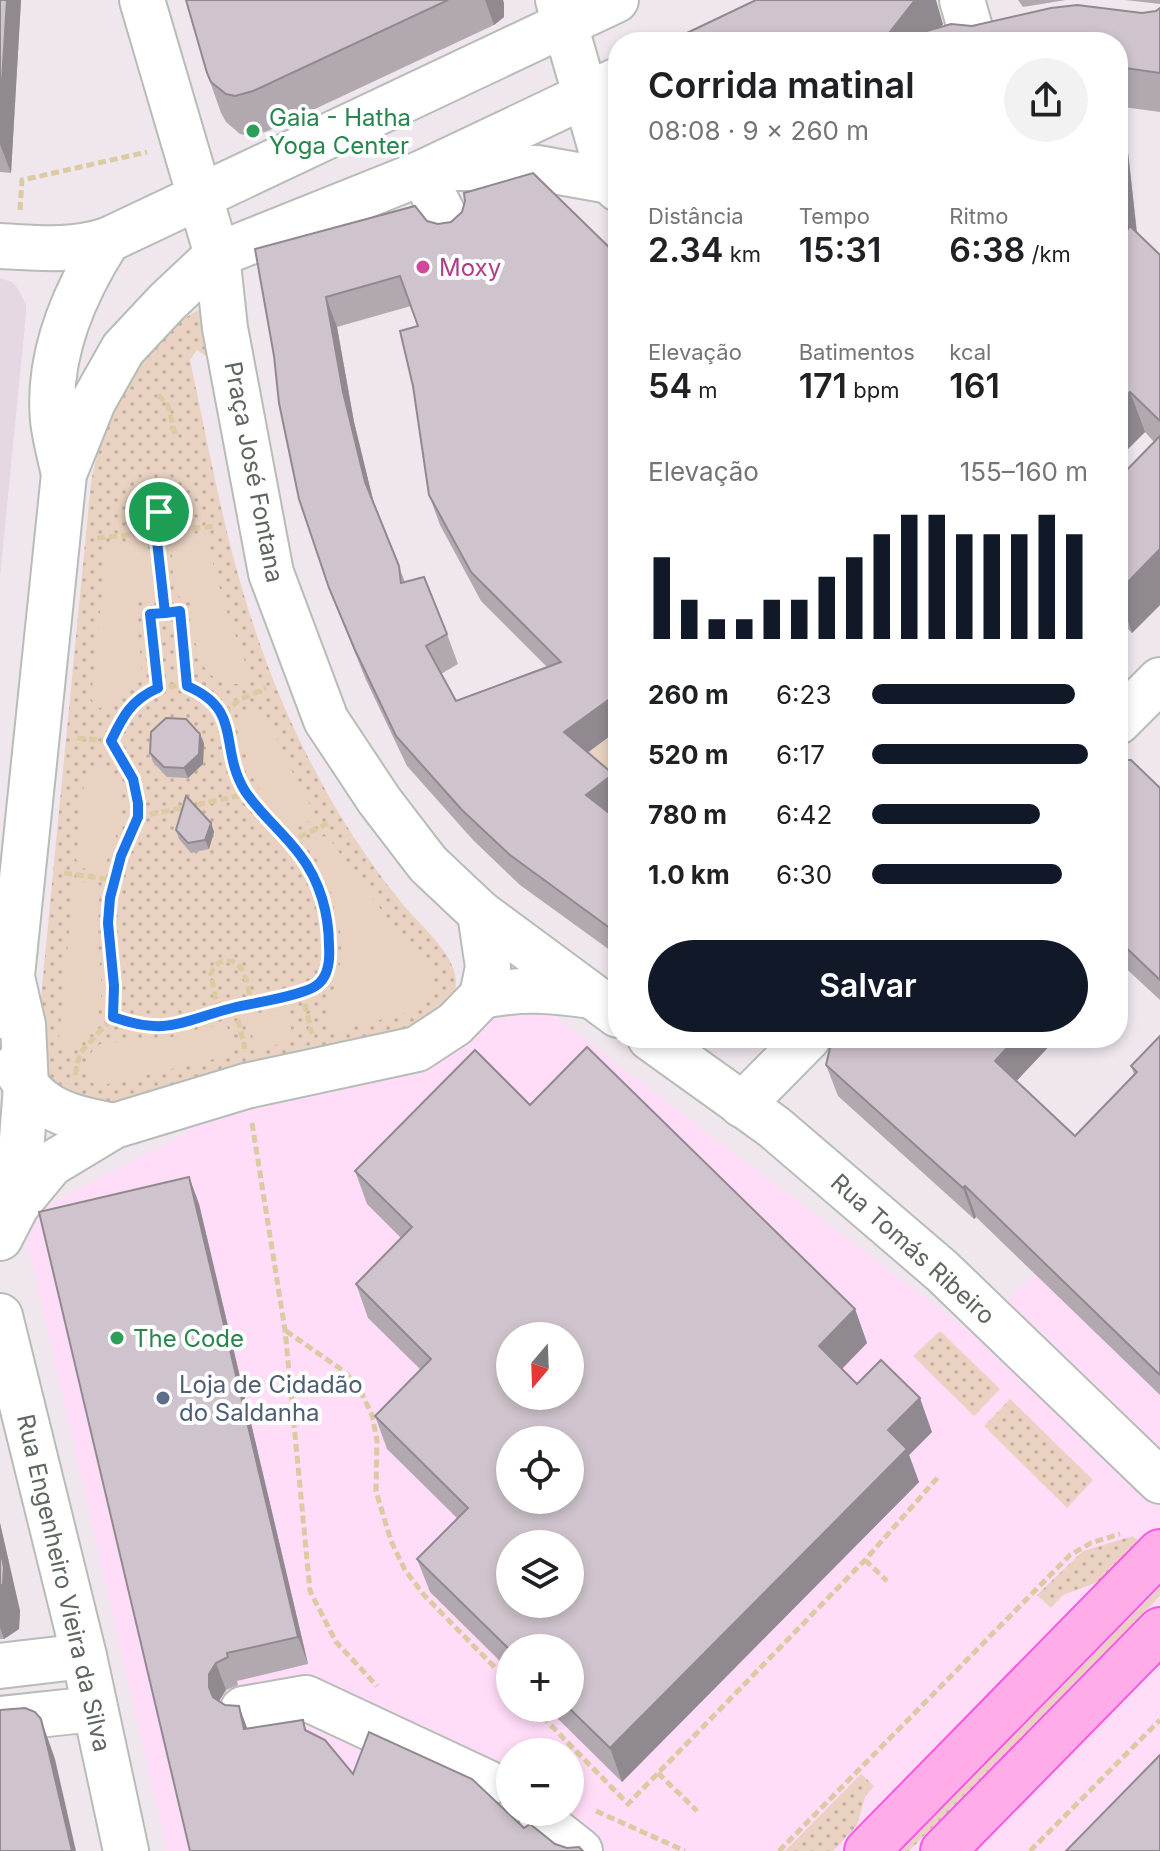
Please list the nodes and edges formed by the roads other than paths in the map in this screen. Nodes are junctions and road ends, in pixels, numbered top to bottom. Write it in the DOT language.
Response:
graph roads {
  1 [pos="142,0"];
  2 [pos="616,0"];
  3 [pos="962,0"];
  4 [pos="561,12"];
  5 [pos="971,32"];
  6 [pos="602,88"];
  7 [pos="608,136"];
  8 [pos="427,170"];
  9 [pos="608,184"];
  10 [pos="199,196"];
  11 [pos="451,229"];
  12 [pos="108,240"];
  13 [pos="9,246"];
  14 [pos="217,255"];
  15 [pos="64,474"];
  16 [pos="480,913"];
  17 [pos="482,996"];
  18 [pos="4,1000"];
  19 [pos="606,1006"];
  20 [pos="664,1048"];
  21 [pos="798,1048"];
  22 [pos="26,1086"];
  23 [pos="742,1105"];
  24 [pos="114,1126"];
  25 [pos="8,1221"];
  26 [pos="0,1316"];
  27 [pos="1160,1481"];
  28 [pos="1146,1541"];
  29 [pos="1160,1630"];
  30 [pos="84,1656"];
  31 [pos="0,1666"];
  32 [pos="94,1709"];
  33 [pos="243,1709"];
  34 [pos="0,1719"];
  35 [pos="488,1783"];
  36 [pos="548,1826"];
  37 [pos="126,1851"];
  38 [pos="580,1851"];
  39 [pos="867,1851"];
  40 [pos="943,1851"];
  1 -- 10 [label="street, Praça José Fontana"];
  2 -- 4 [label="street"];
  3 -- 5 [label="street"];
  4 -- 6 [label="street"];
  4 -- 10 [label="street"];
  6 -- 7 [label="street"];
  6 -- 8 [label="street"];
  8 -- 9 [label="street"];
  8 -- 11 [label="street"];
  8 -- 14 [label="street"];
  10 -- 12 [label="street"];
  10 -- 14 [label="street, Praça José Fontana"];
  12 -- 13 [label="street"];
  12 -- 15 [label="street"];
  14 -- 15 [label="street"];
  14 -- 16 [label="street, Praça José Fontana"];
  15 -- 18 [label="street"];
  16 -- 17 [label="street"];
  16 -- 19 [label="street, Praça José Fontana"];
  17 -- 19 [label="street"];
  17 -- 24 [label="street"];
  18 -- 22 [label="street"];
  20 -- 23 [label="street, Rua Tomás Ribeiro"];
  21 -- 23 [label="street"];
  22 -- 24 [label="street"];
  22 -- 25 [label="street"];
  23 -- 27 [label="street, Rua Tomás Ribeiro"];
  24 -- 25 [label="street"];
  26 -- 30 [label="street, Rua Engenheiro Vieira da Silva"];
  28 -- 39 [label="main road"];
  29 -- 40 [label="main road"];
  30 -- 31 [label="street"];
  30 -- 32 [label="street, Rua Engenheiro Vieira da Silva"];
  32 -- 34 [label="street"];
  32 -- 37 [label="street, Rua Engenheiro Vieira da Silva"];
  33 -- 35 [label="street"];
  36 -- 38 [label="street"];
}
